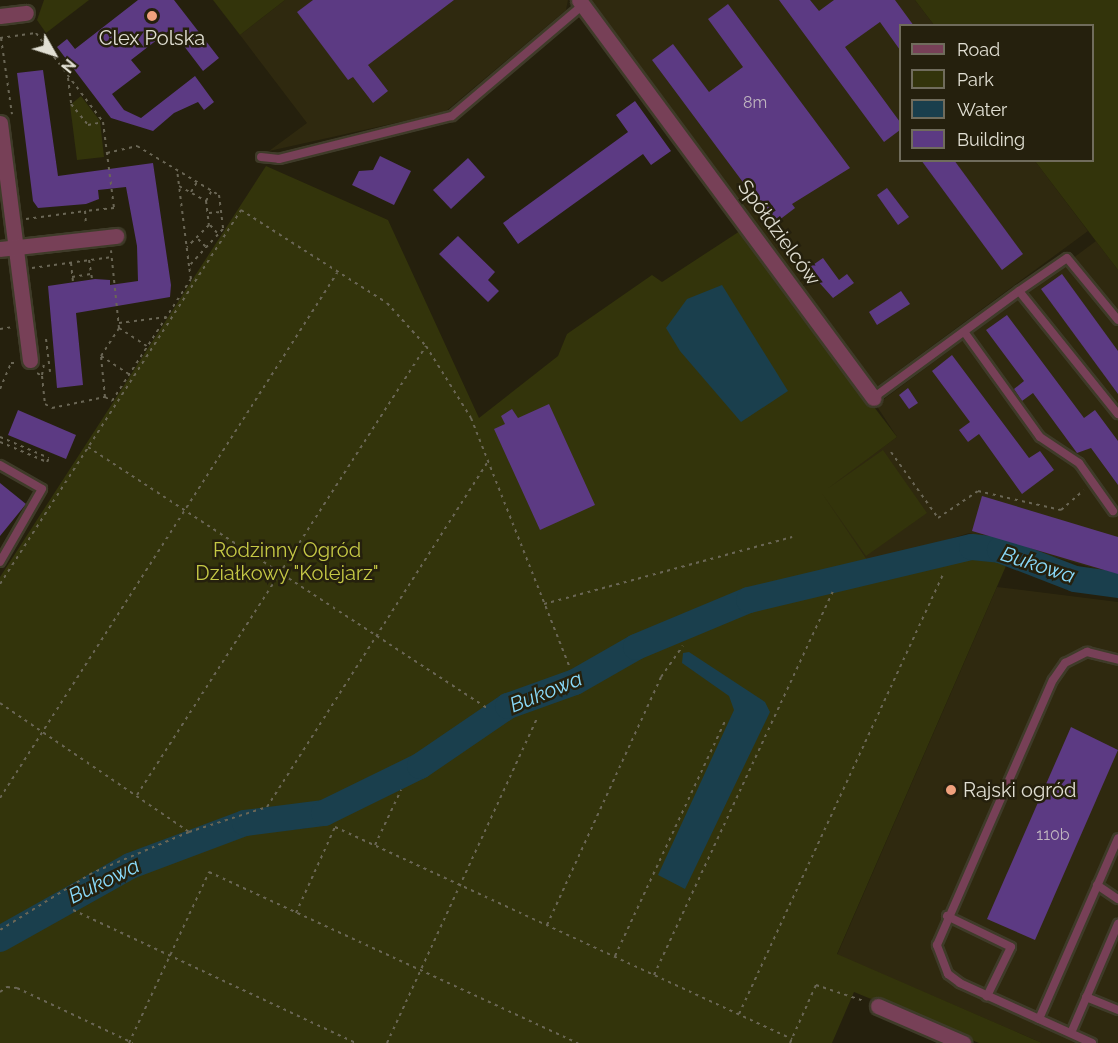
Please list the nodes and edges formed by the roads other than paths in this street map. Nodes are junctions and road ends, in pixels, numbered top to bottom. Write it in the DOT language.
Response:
graph roads {
  1 [pos="581,2"];
  2 [pos="26,13"];
  3 [pos="0,16"];
  4 [pos="0,123"];
  5 [pos="261,157"];
  6 [pos="113,237"];
  7 [pos="14,247"];
  8 [pos="1018,291"];
  9 [pos="1118,320"];
  10 [pos="964,333"];
  11 [pos="29,364"];
  12 [pos="873,398"];
  13 [pos="1118,414"];
  14 [pos="0,465"];
  15 [pos="1113,511"];
  16 [pos="0,562"];
  17 [pos="1118,660"];
  18 [pos="1118,838"];
  19 [pos="1097,885"];
  20 [pos="1118,899"];
  21 [pos="947,916"];
  22 [pos="1118,924"];
  23 [pos="987,996"];
  24 [pos="1086,997"];
  25 [pos="878,1006"];
  26 [pos="1118,1010"];
  27 [pos="1039,1019"];
  28 [pos="1071,1033"];
  29 [pos="963,1043"];
  30 [pos="1092,1043"];
  1 -- 5 [label="lane, Spółdzielców"];
  1 -- 12 [label="street, Spółdzielców"];
  2 -- 3 [label="street"];
  4 -- 7 [label="street"];
  6 -- 7 [label="street"];
  7 -- 11 [label="street"];
  8 -- 9 [label="lane, Spółdzielców"];
  8 -- 10 [label="lane, Spółdzielców"];
  8 -- 13 [label="lane"];
  10 -- 12 [label="lane, Spółdzielców"];
  10 -- 15 [label="lane"];
  14 -- 16 [label="lane"];
  17 -- 21 [label="lane"];
  18 -- 19 [label="lane"];
  19 -- 20 [label="lane"];
  19 -- 27 [label="lane"];
  21 -- 23 [label="lane"];
  21 -- 23 [label="lane"];
  22 -- 24 [label="lane"];
  23 -- 27 [label="lane"];
  24 -- 26 [label="lane"];
  24 -- 28 [label="lane"];
  25 -- 29 [label="street"];
  27 -- 28 [label="lane"];
  28 -- 30 [label="lane"];
}
